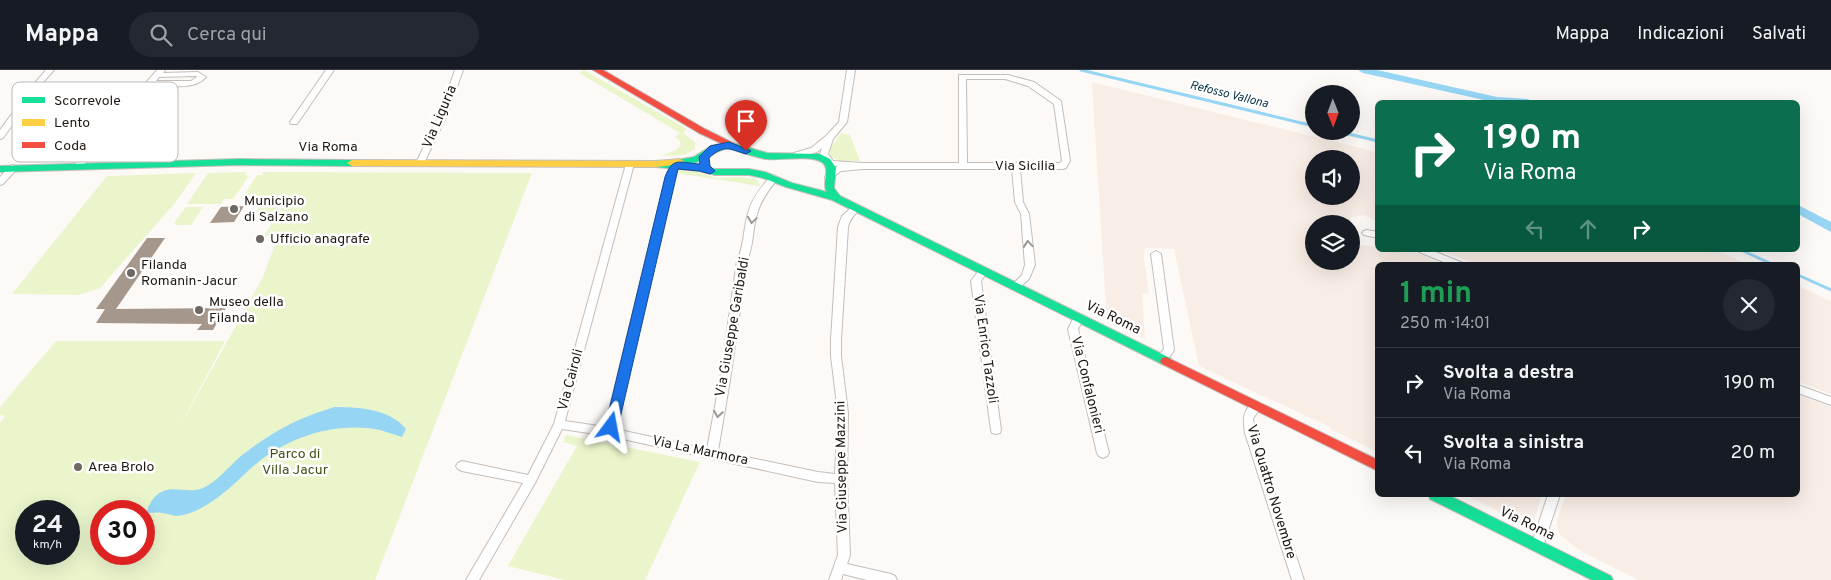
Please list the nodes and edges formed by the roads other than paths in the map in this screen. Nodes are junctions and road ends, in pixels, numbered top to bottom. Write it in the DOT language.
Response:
graph roads {
  1 [pos="50,70"];
  2 [pos="330,70"];
  3 [pos="459,70"];
  4 [pos="597,70"];
  5 [pos="851,70"];
  6 [pos="159,72"];
  7 [pos="39,82"];
  8 [pos="151,82"];
  9 [pos="178,83"];
  10 [pos="12,121"];
  11 [pos="294,122"];
  12 [pos="702,131"];
  13 [pos="0,136"];
  14 [pos="829,138"];
  15 [pos="735,147"];
  16 [pos="705,156"];
  17 [pos="793,156"];
  18 [pos="827,161"];
  19 [pos="82,162"];
  20 [pos="420,163"];
  21 [pos="630,164"];
  22 [pos="656,164"];
  23 [pos="79,165"];
  24 [pos="674,166"];
  25 [pos="862,166"];
  26 [pos="963,167"];
  27 [pos="1016,167"];
  28 [pos="13,168"];
  29 [pos="0,169"];
  30 [pos="710,171"];
  31 [pos="829,177"];
  32 [pos="774,178"];
  33 [pos="0,182"];
  34 [pos="793,187"];
  35 [pos="836,198"];
  36 [pos="856,208"];
  37 [pos="1367,233"];
  38 [pos="1375,234"];
  39 [pos="1427,252"];
  40 [pos="1156,254"];
  41 [pos="1452,262"];
  42 [pos="983,271"];
  43 [pos="1015,287"];
  44 [pos="1079,318"];
  45 [pos="1161,358"];
  46 [pos="1800,390"];
  47 [pos="1831,401"];
  48 [pos="1256,406"];
  49 [pos="560,424"];
  50 [pos="996,430"];
  51 [pos="609,432"];
  52 [pos="1102,453"];
  53 [pos="712,454"];
  54 [pos="1375,465"];
  55 [pos="462,466"];
  56 [pos="841,479"];
  57 [pos="531,480"];
  58 [pos="1439,497"];
  59 [pos="1553,497"];
  60 [pos="1537,546"];
  61 [pos="838,574"];
  62 [pos="472,580"];
  63 [pos="891,580"];
  64 [pos="1298,580"];
  65 [pos="1606,580"];
  1 -- 7 [label="street"];
  2 -- 11 [label="street"];
  3 -- 20 [label="street, Via Liguria"];
  4 -- 12 [label="main road"];
  5 -- 14 [label="street"];
  6 -- 8 [label="street"];
  6 -- 9 [label="street"];
  10 -- 13 [label="street"];
  12 -- 15 [label="main road"];
  12 -- 16 [label="main road"];
  14 -- 17 [label="street"];
  14 -- 18 [label="street"];
  15 -- 16 [label="main road, Via Roma"];
  15 -- 17 [label="main road, Via Roma"];
  16 -- 22 [label="main road, Via Roma"];
  16 -- 30 [label="main road"];
  17 -- 18 [label="main road, Via Roma"];
  18 -- 25 [label="street, Via Sicilia"];
  18 -- 31 [label="main road"];
  19 -- 23 [label="street"];
  20 -- 21 [label="main road, Via Roma"];
  20 -- 23 [label="main road, Via Roma"];
  21 -- 22 [label="main road, Via Roma"];
  21 -- 49 [label="street, Via Cairoli"];
  22 -- 24 [label="main road, Via Roma"];
  23 -- 28 [label="main road, Via Roma"];
  24 -- 30 [label="main road, Via Roma"];
  24 -- 51 [label="street"];
  25 -- 26 [label="street, Via Sicilia"];
  25 -- 31 [label="street, Via Sicilia"];
  26 -- 27 [label="street, Via Sicilia"];
  26 -- 27 [label="street, Via Sicilia"];
  43 -- 27 [label="street, one-way"];
  28 -- 29 [label="main road, Via Roma"];
  28 -- 33 [label="street"];
  30 -- 32 [label="main road, Via Roma"];
  31 -- 34 [label="main road, Via Roma"];
  31 -- 35 [label="main road"];
  32 -- 34 [label="main road, Via Roma"];
  32 -- 53 [label="street, Via Giuseppe Garibaldi, one-way"];
  34 -- 35 [label="main road, Via Roma"];
  35 -- 36 [label="main road, Via Roma"];
  36 -- 42 [label="main road, Via Roma"];
  36 -- 56 [label="street, Via Giuseppe Mazzini"];
  37 -- 38 [label="street"];
  39 -- 41 [label="street"];
  40 -- 45 [label="street"];
  42 -- 43 [label="main road, Via Roma"];
  42 -- 50 [label="street, Via Enrico Tazzoli"];
  43 -- 44 [label="main road, Via Roma"];
  44 -- 45 [label="main road, Via Roma"];
  44 -- 52 [label="street, Via Confalonieri"];
  45 -- 48 [label="main road, Via Roma"];
  46 -- 47 [label="street"];
  48 -- 54 [label="main road, Via Roma"];
  48 -- 64 [label="street, Via Quattro Novembre"];
  49 -- 51 [label="street, Via La Marmora"];
  49 -- 57 [label="street, Via Cairoli"];
  51 -- 53 [label="street, Via La Marmora"];
  53 -- 56 [label="street, Via La Marmora"];
  55 -- 57 [label="street"];
  56 -- 61 [label="street, Via Giuseppe Mazzini"];
  57 -- 62 [label="street, Via Cairoli"];
  58 -- 60 [label="main road, Via Roma"];
  59 -- 60 [label="street"];
  60 -- 65 [label="main road, Via Roma"];
  61 -- 63 [label="street"];
}
